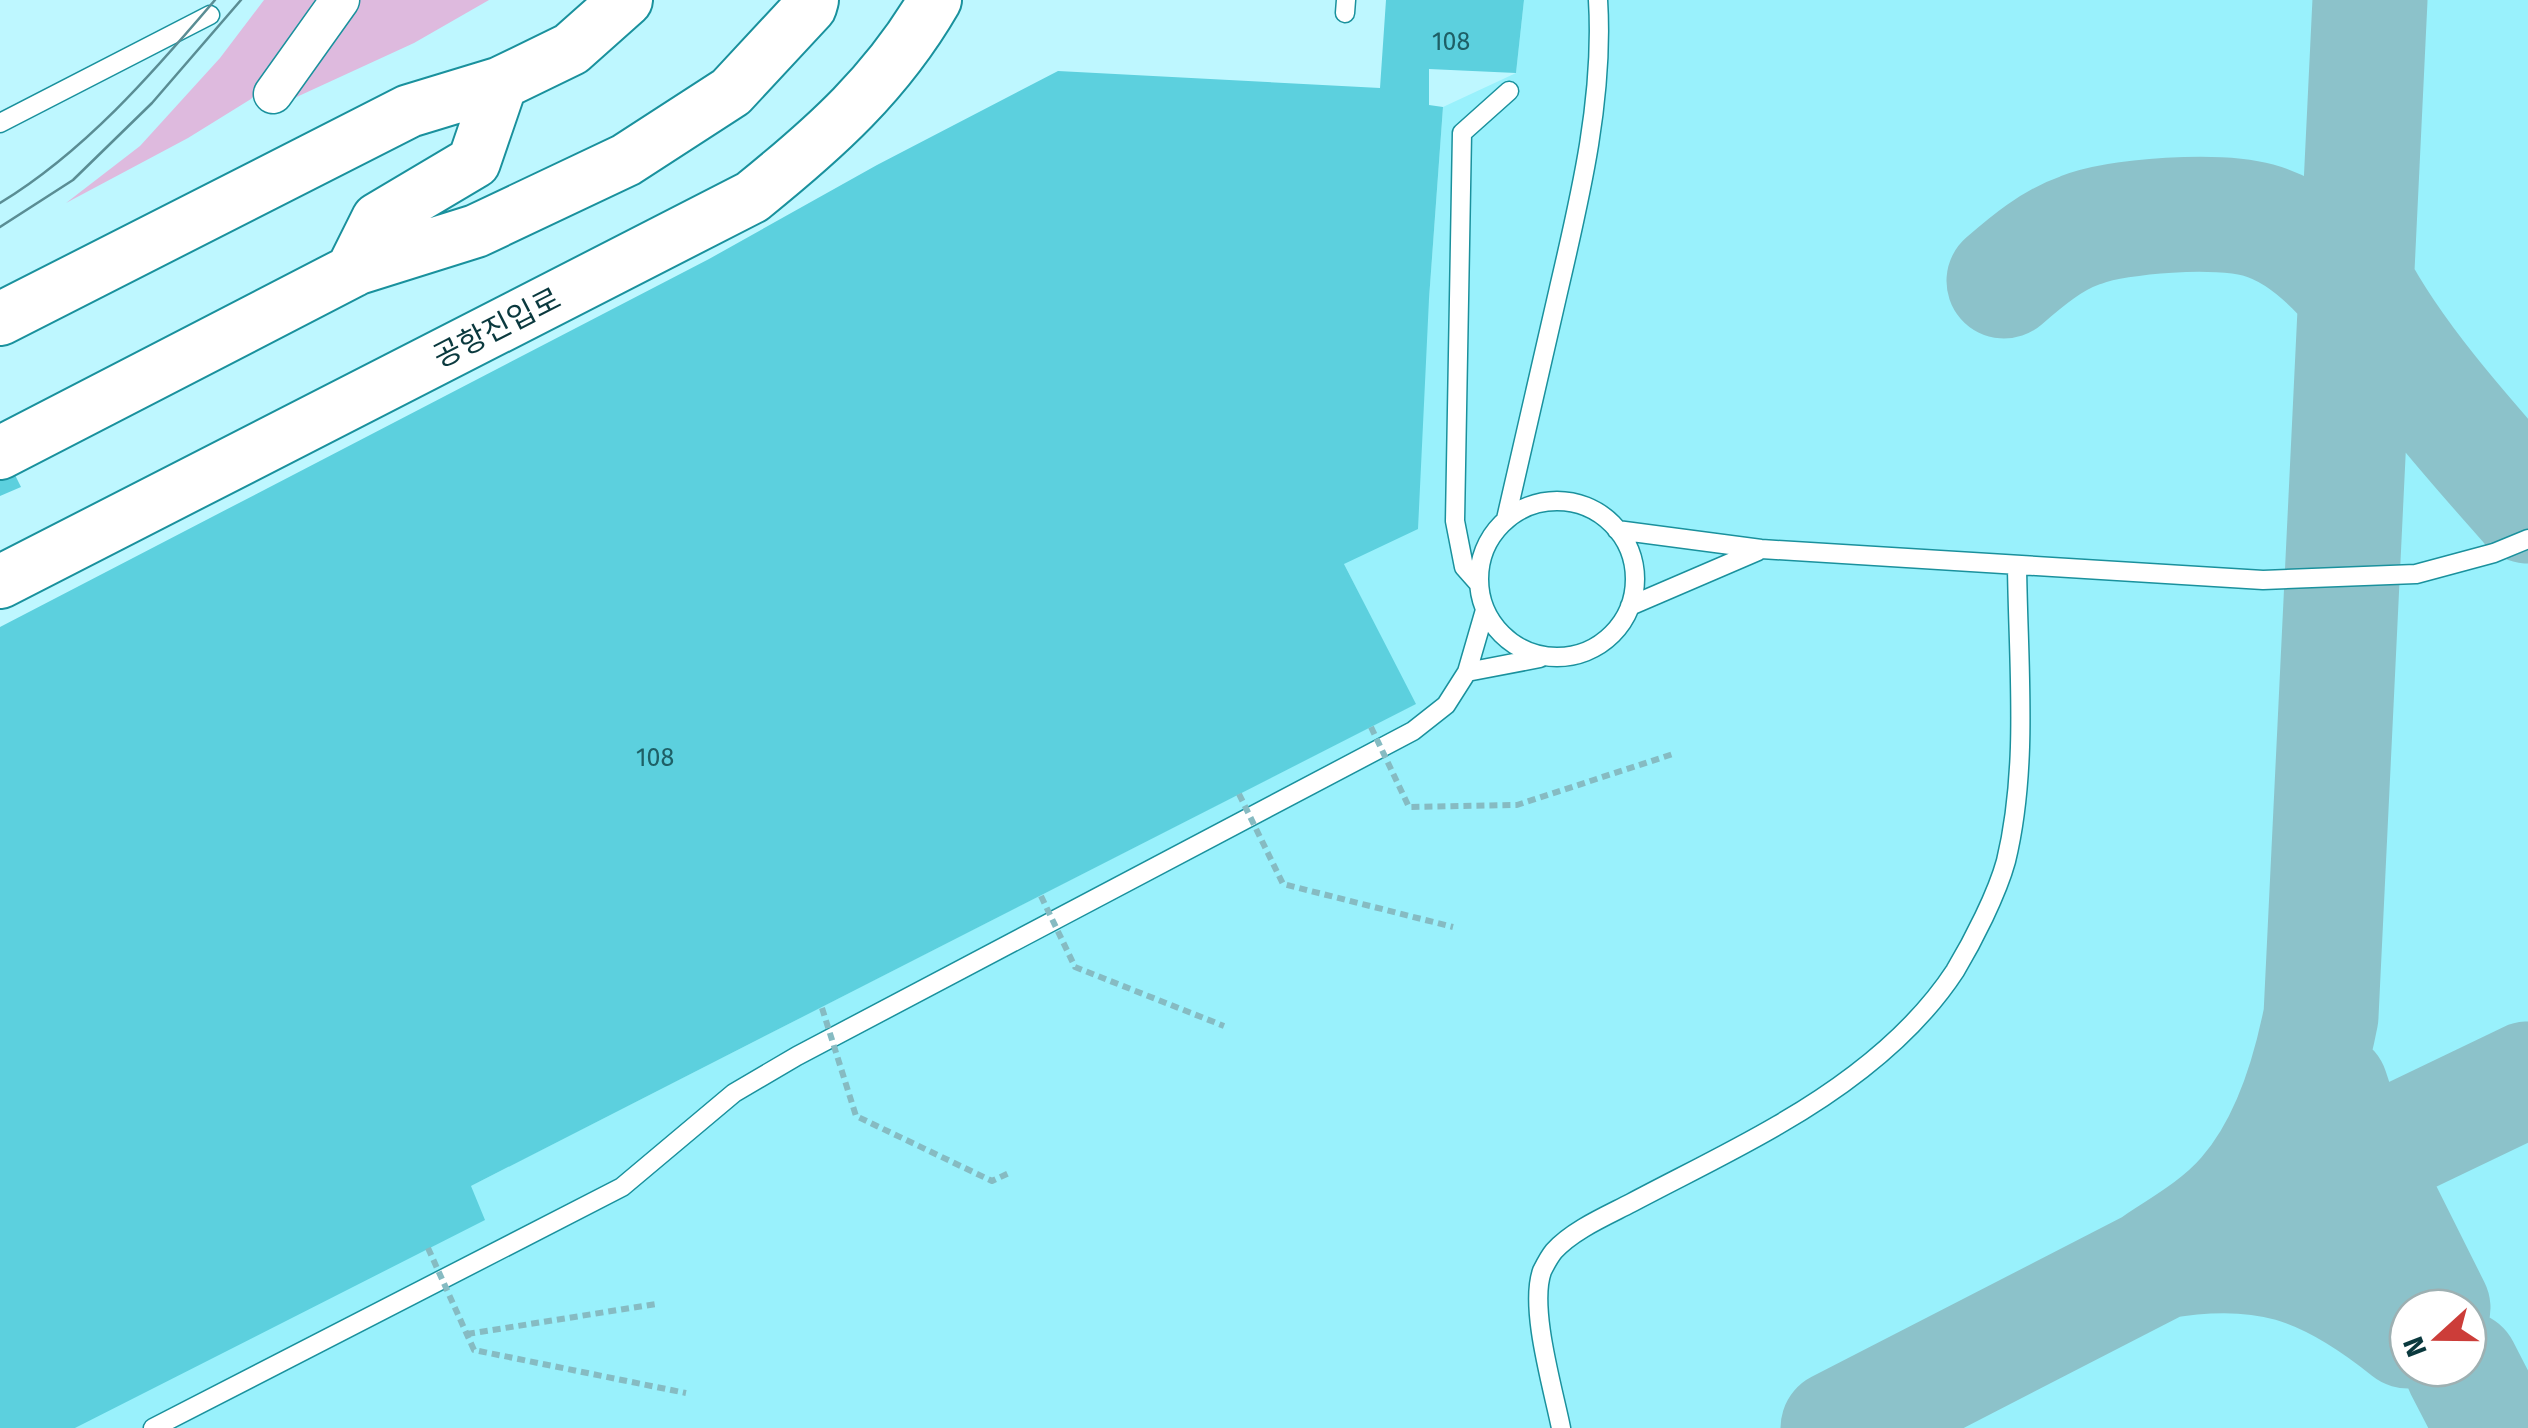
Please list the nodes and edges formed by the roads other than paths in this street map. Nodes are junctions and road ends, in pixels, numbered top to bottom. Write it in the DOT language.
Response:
graph roads {
  1 [pos="340,0"];
  2 [pos="626,0"];
  3 [pos="812,0"];
  4 [pos="934,0"];
  5 [pos="1598,0"];
  6 [pos="210,16"];
  7 [pos="500,84"];
  8 [pos="1509,91"];
  9 [pos="273,94"];
  10 [pos="0,122"];
  11 [pos="352,271"];
  12 [pos="0,319"];
  13 [pos="0,453"];
  14 [pos="1506,519"];
  15 [pos="1618,530"];
  16 [pos="2528,539"];
  17 [pos="1761,549"];
  18 [pos="2017,565"];
  19 [pos="0,582"];
  20 [pos="1478,584"];
  21 [pos="1630,606"];
  22 [pos="1485,610"];
  23 [pos="1546,657"];
  24 [pos="1467,672"];
  25 [pos="152,1428"];
  26 [pos="1561,1428"];
  1 -- 9 [label="street"];
  2 -- 7 [label="main road"];
  3 -- 11 [label="main road"];
  4 -- 19 [label="main road, 공항진입로"];
  5 -- 14 [label="lane"];
  6 -- 10 [label="lane"];
  7 -- 11 [label="main road"];
  7 -- 12 [label="main road"];
  8 -- 20 [label="lane"];
  11 -- 13 [label="main road"];
  14 -- 15 [label="lane"];
  14 -- 20 [label="lane"];
  15 -- 17 [label="lane"];
  15 -- 21 [label="lane"];
  16 -- 18 [label="lane"];
  17 -- 18 [label="lane"];
  17 -- 21 [label="lane"];
  18 -- 26 [label="lane"];
  20 -- 22 [label="lane"];
  21 -- 23 [label="lane"];
  22 -- 23 [label="lane"];
  22 -- 24 [label="lane"];
  23 -- 24 [label="lane"];
  24 -- 25 [label="lane"];
}
